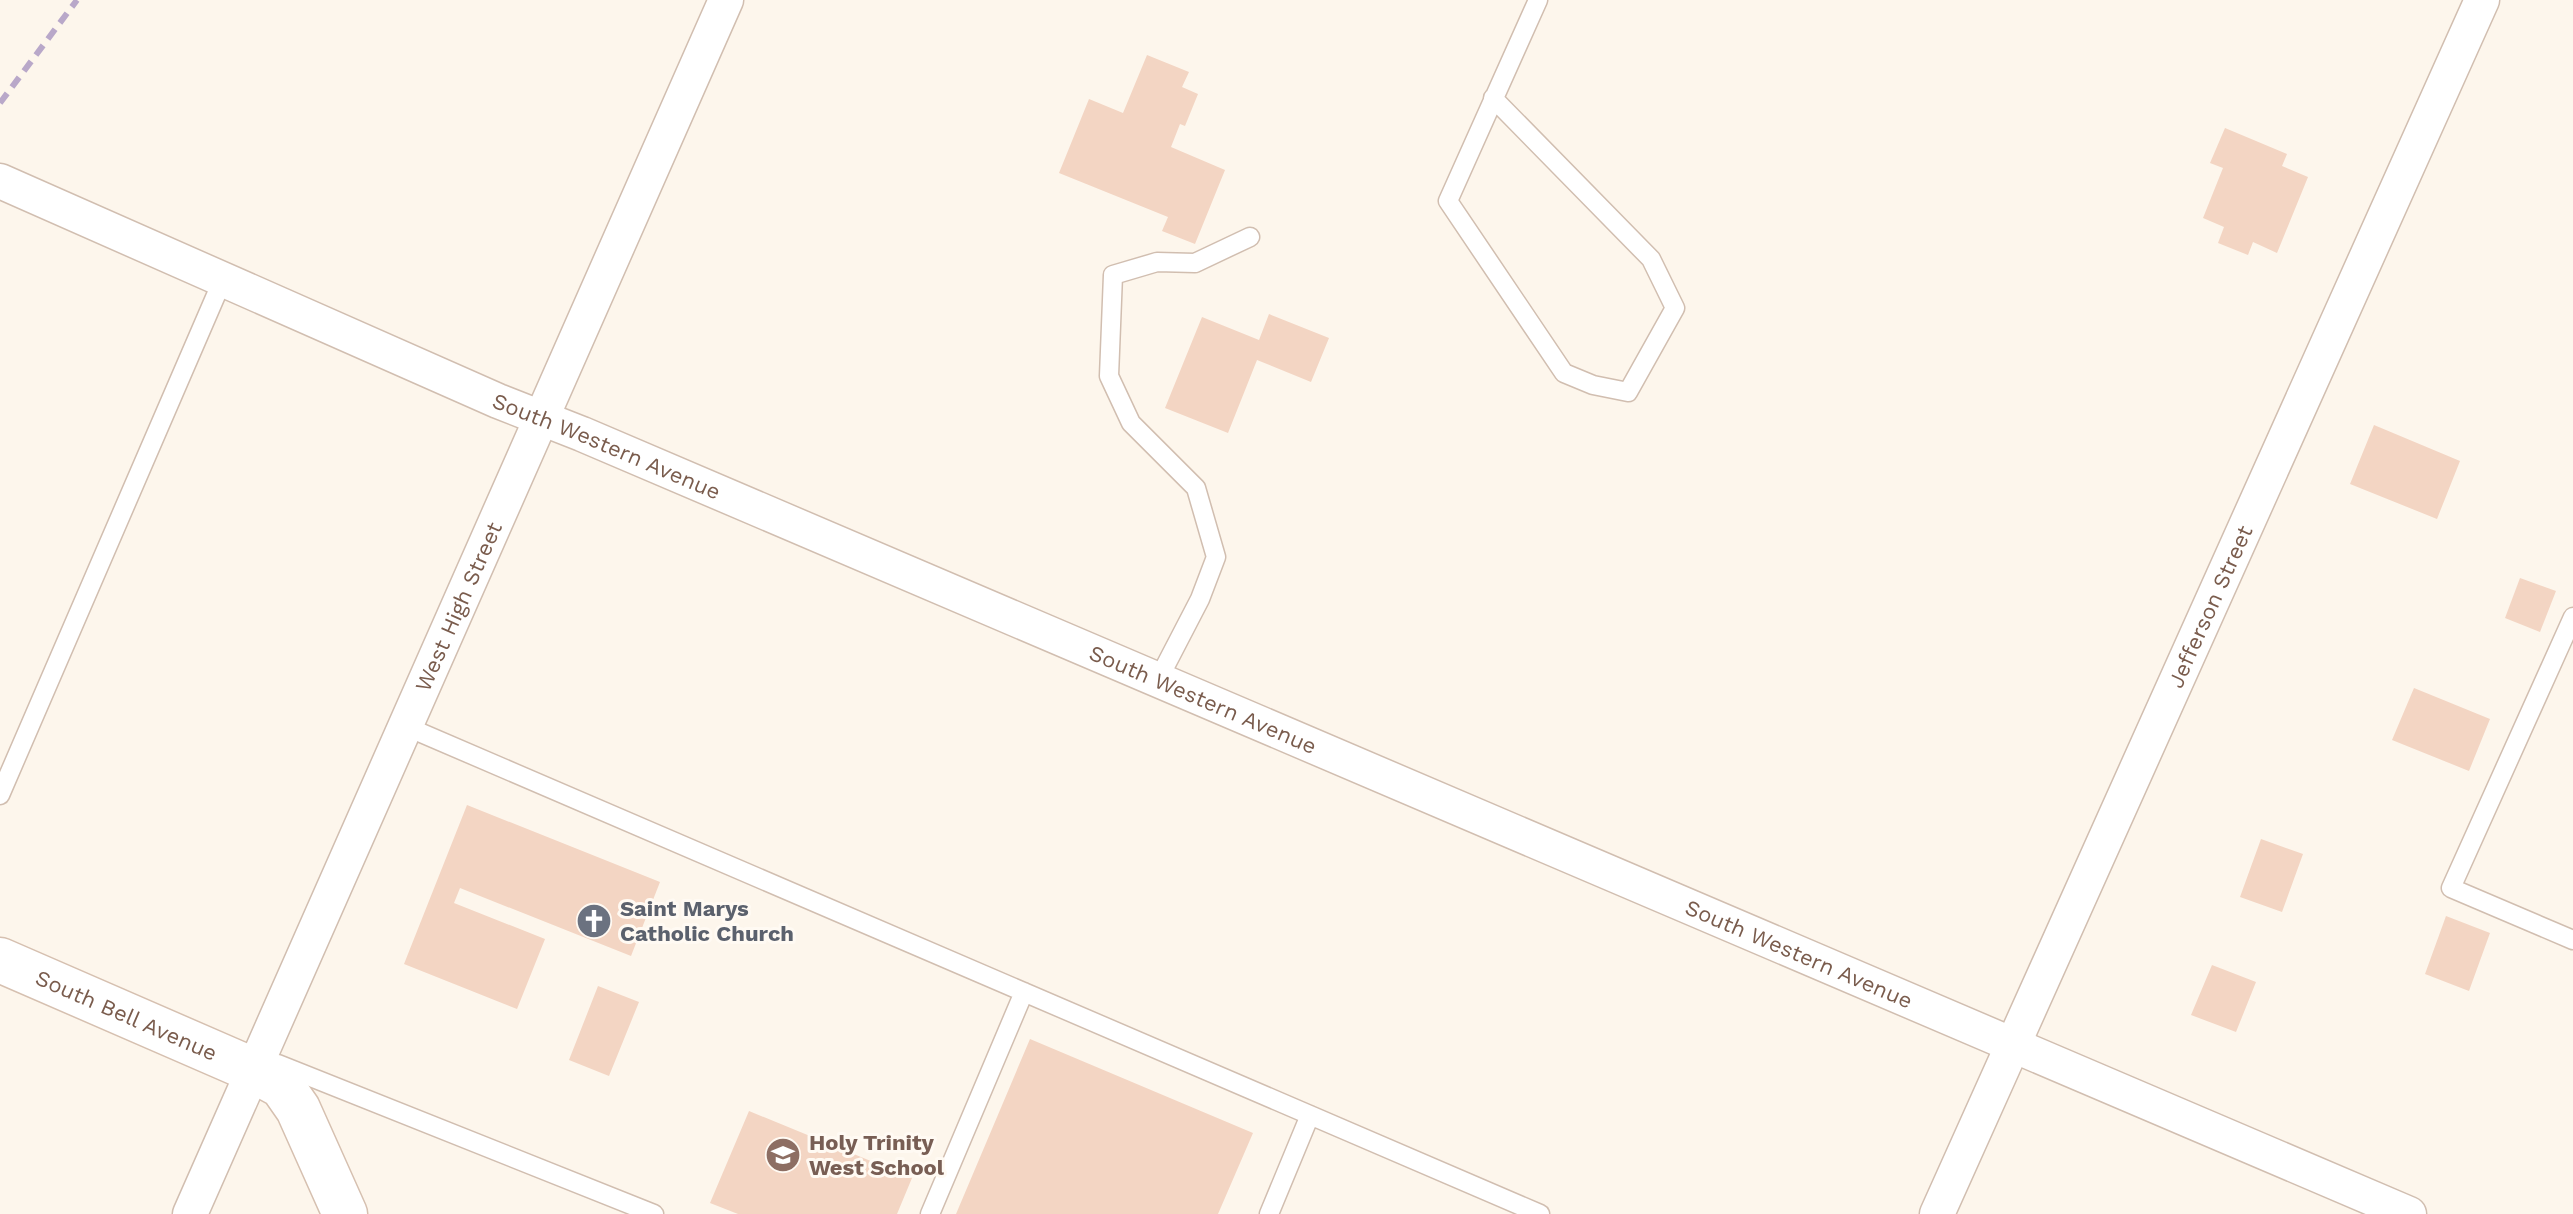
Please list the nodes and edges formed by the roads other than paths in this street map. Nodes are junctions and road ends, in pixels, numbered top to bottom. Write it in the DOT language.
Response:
graph roads {
  1 [pos="726,0"];
  2 [pos="1538,0"];
  3 [pos="2482,0"];
  4 [pos="1493,98"];
  5 [pos="0,181"];
  6 [pos="1250,237"];
  7 [pos="223,279"];
  8 [pos="541,417"];
  9 [pos="2573,617"];
  10 [pos="1158,680"];
  11 [pos="405,726"];
  12 [pos="0,795"];
  13 [pos="2573,940"];
  14 [pos="0,960"];
  15 [pos="1024,992"];
  16 [pos="2013,1045"];
  17 [pos="256,1063"];
  18 [pos="1310,1115"];
  19 [pos="190,1214"];
  20 [pos="345,1214"];
  21 [pos="654,1214"];
  22 [pos="930,1214"];
  23 [pos="1269,1214"];
  24 [pos="1540,1214"];
  25 [pos="1937,1214"];
  26 [pos="2409,1214"];
  1 -- 8 [label="street, West High Street"];
  2 -- 4 [label="lane"];
  3 -- 16 [label="street, Jefferson Street"];
  4 -- 4 [label="lane"];
  5 -- 7 [label="street, South Western Avenue"];
  6 -- 10 [label="lane"];
  7 -- 8 [label="street, South Western Avenue"];
  7 -- 12 [label="lane"];
  8 -- 10 [label="street, South Western Avenue"];
  8 -- 11 [label="street, West High Street"];
  9 -- 13 [label="lane"];
  10 -- 16 [label="street, South Western Avenue"];
  11 -- 15 [label="lane"];
  11 -- 17 [label="street, West High Street"];
  14 -- 17 [label="street, South Bell Avenue"];
  15 -- 18 [label="lane"];
  15 -- 22 [label="lane"];
  16 -- 25 [label="street, Jefferson Street"];
  16 -- 26 [label="street, South Western Avenue"];
  17 -- 19 [label="street, West High Street"];
  17 -- 20 [label="street, South Bell Avenue"];
  17 -- 21 [label="lane"];
  18 -- 23 [label="lane"];
  18 -- 24 [label="lane"];
}
